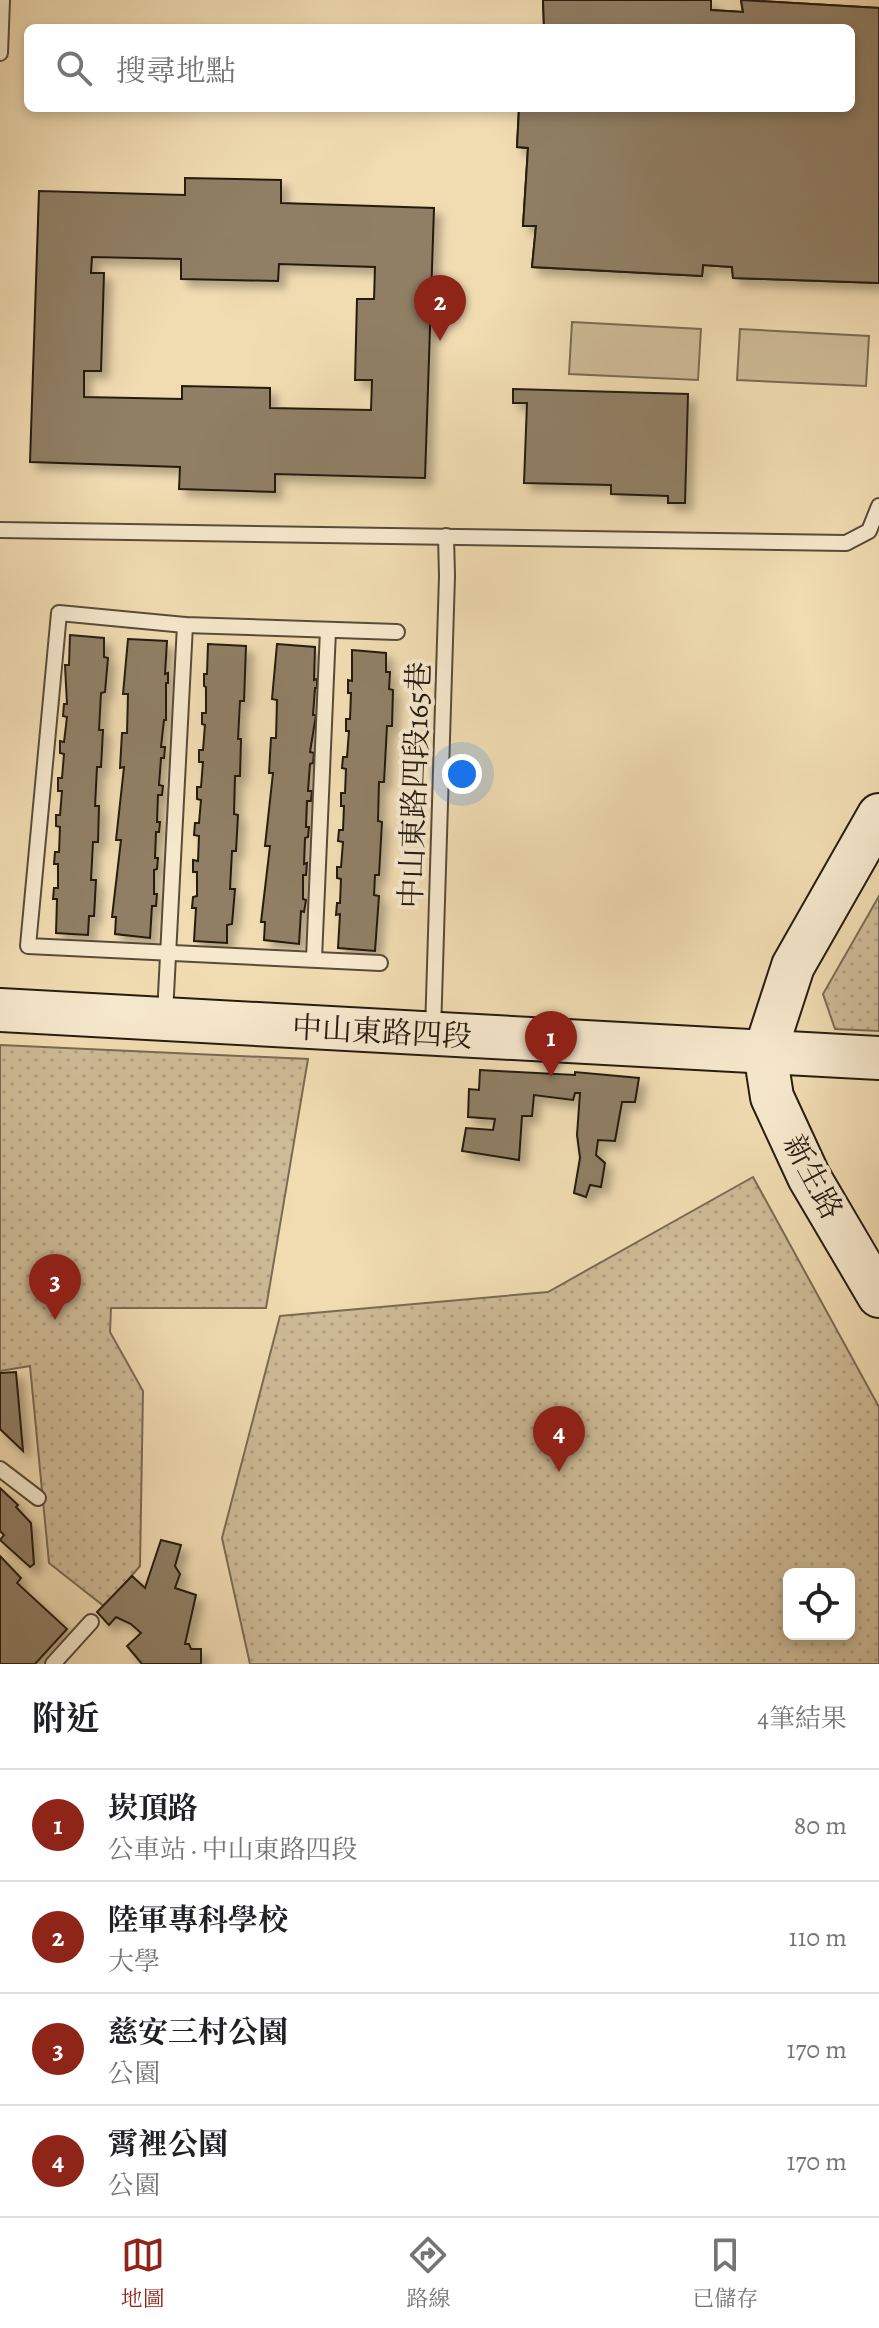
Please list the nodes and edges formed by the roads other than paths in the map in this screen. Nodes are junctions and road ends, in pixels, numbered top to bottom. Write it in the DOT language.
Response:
graph roads {
  1 [pos="2,0"];
  2 [pos="0,53"];
  3 [pos="879,506"];
  4 [pos="0,530"];
  5 [pos="446,536"];
  6 [pos="185,625"];
  7 [pos="328,630"];
  8 [pos="397,632"];
  9 [pos="879,815"];
  10 [pos="168,951"];
  11 [pos="314,959"];
  12 [pos="380,963"];
  13 [pos="0,1010"];
  14 [pos="165,1019"];
  15 [pos="433,1035"];
  16 [pos="765,1052"];
  17 [pos="879,1058"];
  18 [pos="879,1296"];
  19 [pos="0,1469"];
  20 [pos="38,1498"];
  21 [pos="91,1622"];
  22 [pos="53,1664"];
  1 -- 2 [label="lane"];
  3 -- 5 [label="lane"];
  4 -- 5 [label="lane"];
  5 -- 15 [label="lane, 中山東路四段165巷"];
  6 -- 7 [label="lane"];
  6 -- 10 [label="lane"];
  6 -- 10 [label="lane"];
  7 -- 8 [label="lane"];
  7 -- 11 [label="lane"];
  9 -- 16 [label="main road"];
  10 -- 11 [label="lane"];
  10 -- 14 [label="lane"];
  11 -- 12 [label="lane"];
  13 -- 14 [label="main road, 中山東路四段"];
  14 -- 15 [label="main road, 中山東路四段"];
  15 -- 16 [label="main road, 中山東路四段"];
  16 -- 17 [label="main road, 中山東路四段"];
  16 -- 18 [label="main road, 新生路"];
  19 -- 20 [label="lane"];
  21 -- 22 [label="lane"];
}
